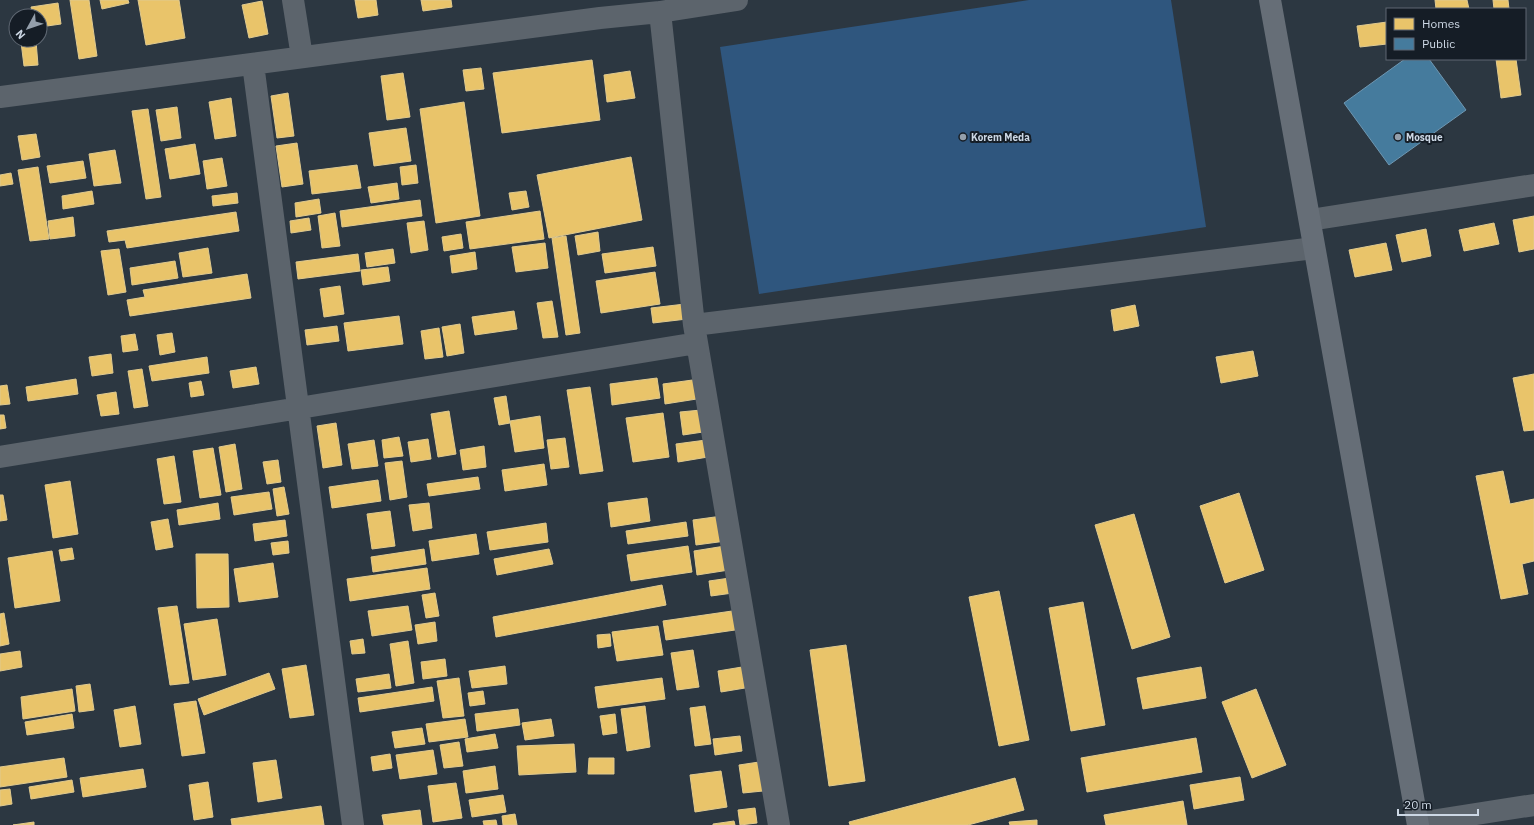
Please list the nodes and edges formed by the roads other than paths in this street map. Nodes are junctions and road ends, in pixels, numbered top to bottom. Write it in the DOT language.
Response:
graph roads {
  1 [pos="293,0"];
  2 [pos="737,0"];
  3 [pos="1270,0"];
  4 [pos="599,9"];
  5 [pos="660,12"];
  6 [pos="302,57"];
  7 [pos="254,64"];
  8 [pos="0,97"];
  9 [pos="1534,185"];
  10 [pos="1310,220"];
  11 [pos="1314,248"];
  12 [pos="695,334"];
  13 [pos="297,408"];
  14 [pos="0,457"];
  15 [pos="1534,805"];
  16 [pos="1418,824"];
  17 [pos="352,825"];
  18 [pos="779,825"];
  1 -- 6 [label="street"];
  2 -- 5 [label="street"];
  3 -- 10 [label="street"];
  4 -- 5 [label="street"];
  4 -- 6 [label="street"];
  5 -- 12 [label="street"];
  6 -- 7 [label="street"];
  7 -- 8 [label="street"];
  7 -- 13 [label="street"];
  9 -- 10 [label="street"];
  10 -- 11 [label="street"];
  11 -- 12 [label="street"];
  11 -- 16 [label="street"];
  12 -- 13 [label="street"];
  12 -- 18 [label="street"];
  13 -- 14 [label="street"];
  13 -- 17 [label="street"];
  15 -- 16 [label="street"];
}
